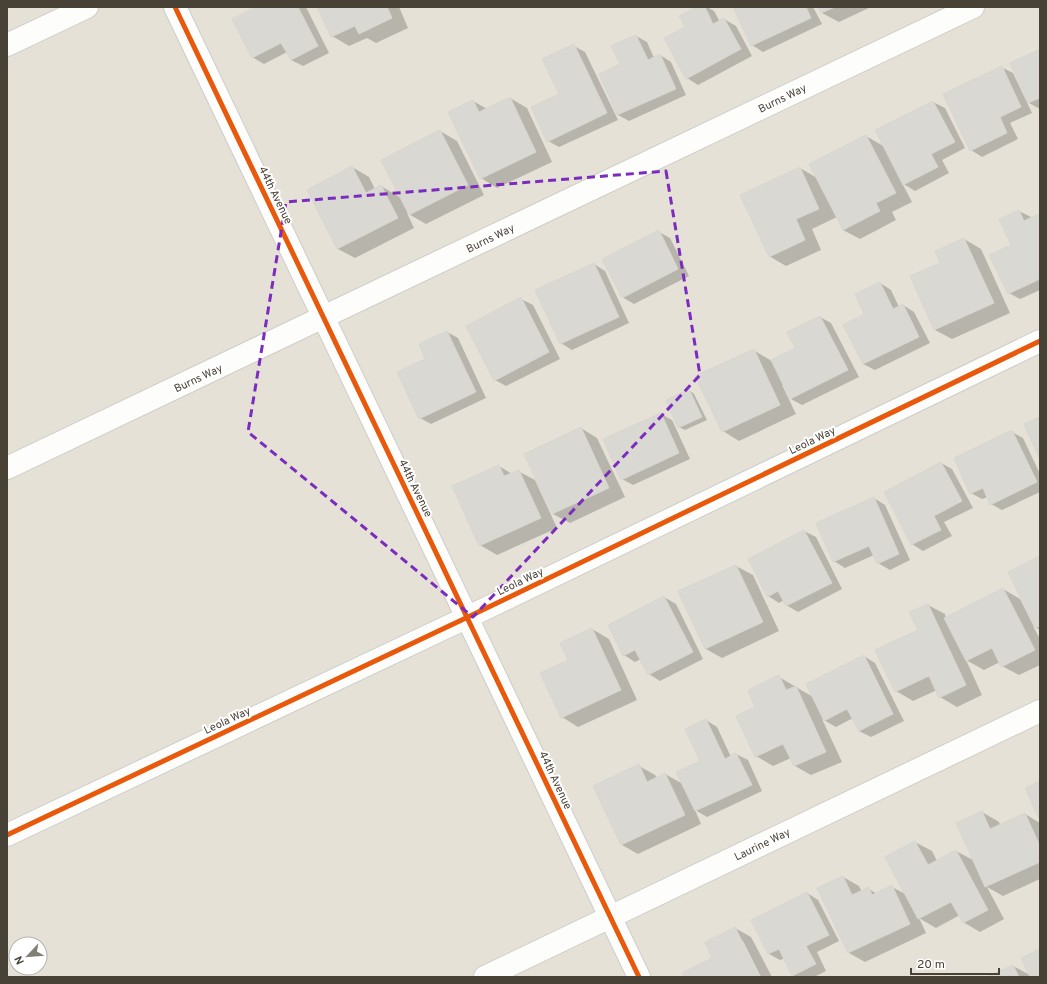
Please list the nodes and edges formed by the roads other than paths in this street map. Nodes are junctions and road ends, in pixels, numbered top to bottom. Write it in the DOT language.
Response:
graph roads {
  1 [pos="87,7"];
  2 [pos="175,7"];
  3 [pos="973,7"];
  4 [pos="7,45"];
  5 [pos="324,318"];
  6 [pos="1040,341"];
  7 [pos="7,468"];
  8 [pos="468,617"];
  9 [pos="1040,711"];
  10 [pos="7,835"];
  11 [pos="610,917"];
  12 [pos="485,977"];
  13 [pos="639,977"];
  1 -- 4 [label="street"];
  2 -- 5 [label="street, 44th Avenue"];
  3 -- 5 [label="street, Burns Way"];
  5 -- 7 [label="street, Burns Way"];
  5 -- 8 [label="street, 44th Avenue"];
  6 -- 8 [label="street, Leola Way"];
  8 -- 10 [label="street, Leola Way"];
  8 -- 11 [label="street, 44th Avenue"];
  9 -- 11 [label="street, Laurine Way"];
  11 -- 12 [label="street, Laurine Way"];
  11 -- 13 [label="street, 44th Avenue"];
}
